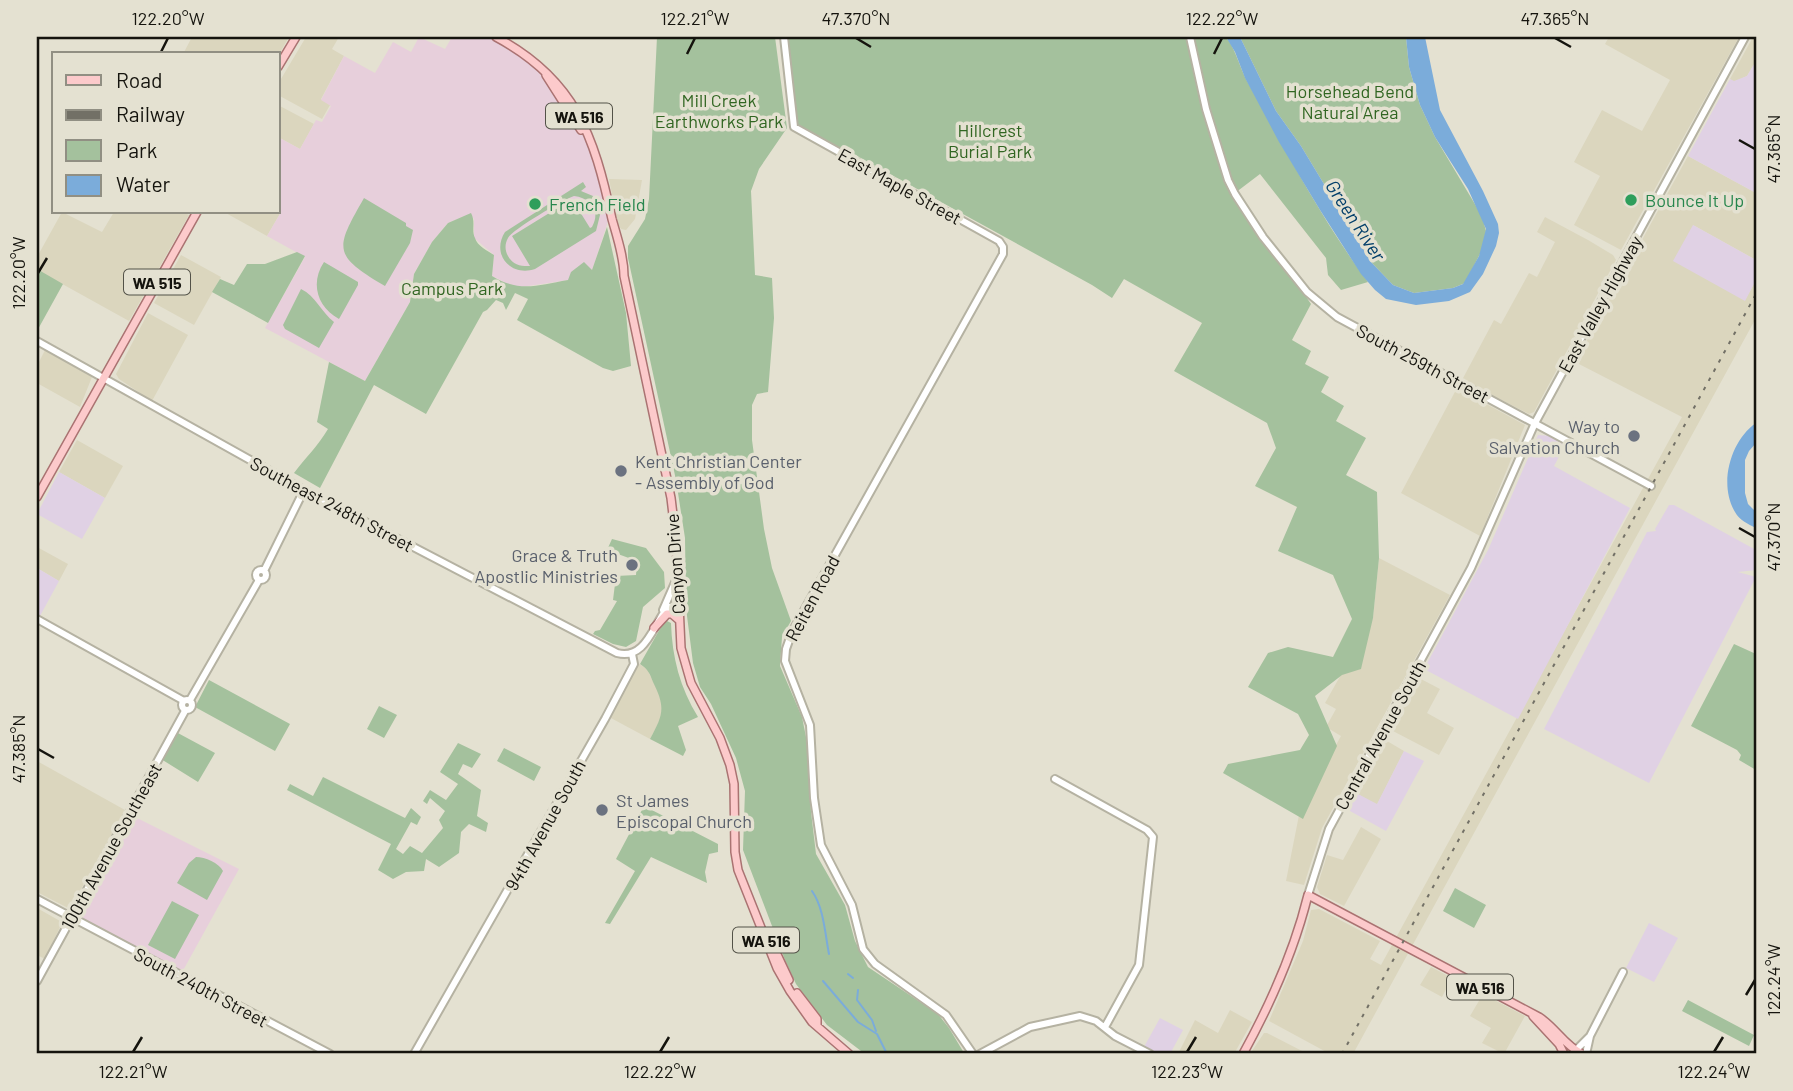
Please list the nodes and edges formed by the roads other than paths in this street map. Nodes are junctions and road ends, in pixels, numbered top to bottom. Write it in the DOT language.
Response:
graph roads {
  1 [pos="296,37"];
  2 [pos="496,37"];
  3 [pos="784,37"];
  4 [pos="1190,37"];
  5 [pos="1745,37"];
  6 [pos="280,64"];
  7 [pos="196,214"];
  8 [pos="1003,247"];
  9 [pos="37,341"];
  10 [pos="104,378"];
  11 [pos="1535,423"];
  12 [pos="1651,486"];
  13 [pos="304,490"];
  14 [pos="37,498"];
  15 [pos="678,576"];
  16 [pos="679,606"];
  17 [pos="37,619"];
  18 [pos="679,621"];
  19 [pos="656,625"];
  20 [pos="632,654"];
  21 [pos="187,700"];
  22 [pos="1055,779"];
  23 [pos="1308,895"];
  24 [pos="37,899"];
  25 [pos="72,918"];
  26 [pos="1623,972"];
  27 [pos="37,981"];
  28 [pos="1533,1016"];
  29 [pos="1105,1027"];
  30 [pos="330,1054"];
  31 [pos="414,1054"];
  32 [pos="849,1054"];
  33 [pos="973,1054"];
  34 [pos="980,1054"];
  35 [pos="1150,1054"];
  36 [pos="1242,1054"];
  37 [pos="1573,1054"];
  1 -- 6 [label="main road"];
  2 -- 15 [label="main road, Canyon Drive / WA 516"];
  3 -- 8 [label="street, East Maple Street"];
  4 -- 11 [label="street, South 259th Street"];
  5 -- 11 [label="street, East Valley Highway"];
  7 -- 10 [label="main road, WA 515"];
  8 -- 33 [label="street, Reiten Road"];
  9 -- 10 [label="street, Southeast 248th Street"];
  10 -- 13 [label="street, Southeast 248th Street"];
  10 -- 14 [label="main road, WA 515"];
  11 -- 12 [label="street, South 259th Street"];
  11 -- 23 [label="street, Central Avenue South"];
  13 -- 20 [label="street, Southeast 248th Street"];
  13 -- 21 [label="street"];
  15 -- 16 [label="main road, Canyon Drive / WA 516"];
  15 -- 19 [label="street"];
  16 -- 18 [label="main road, Canyon Drive / WA 516"];
  16 -- 19 [label="street, 94th Avenue South"];
  17 -- 21 [label="street"];
  18 -- 19 [label="main road"];
  18 -- 32 [label="main road, Canyon Drive / WA 516"];
  19 -- 20 [label="street, 94th Avenue South"];
  20 -- 31 [label="street, 94th Avenue South"];
  21 -- 25 [label="street, 100th Avenue Southeast"];
  22 -- 29 [label="street"];
  23 -- 28 [label="main road, WA 516"];
  23 -- 36 [label="main road, Central Avenue South"];
  24 -- 25 [label="street, South 240th Street"];
  25 -- 27 [label="street, 100th Avenue Southeast"];
  25 -- 30 [label="street, South 240th Street"];
  26 -- 37 [label="street"];
  28 -- 37 [label="main road, WA 516"];
  28 -- 37 [label="main road, WA 516"];
  29 -- 34 [label="street"];
  29 -- 35 [label="street"];
}
